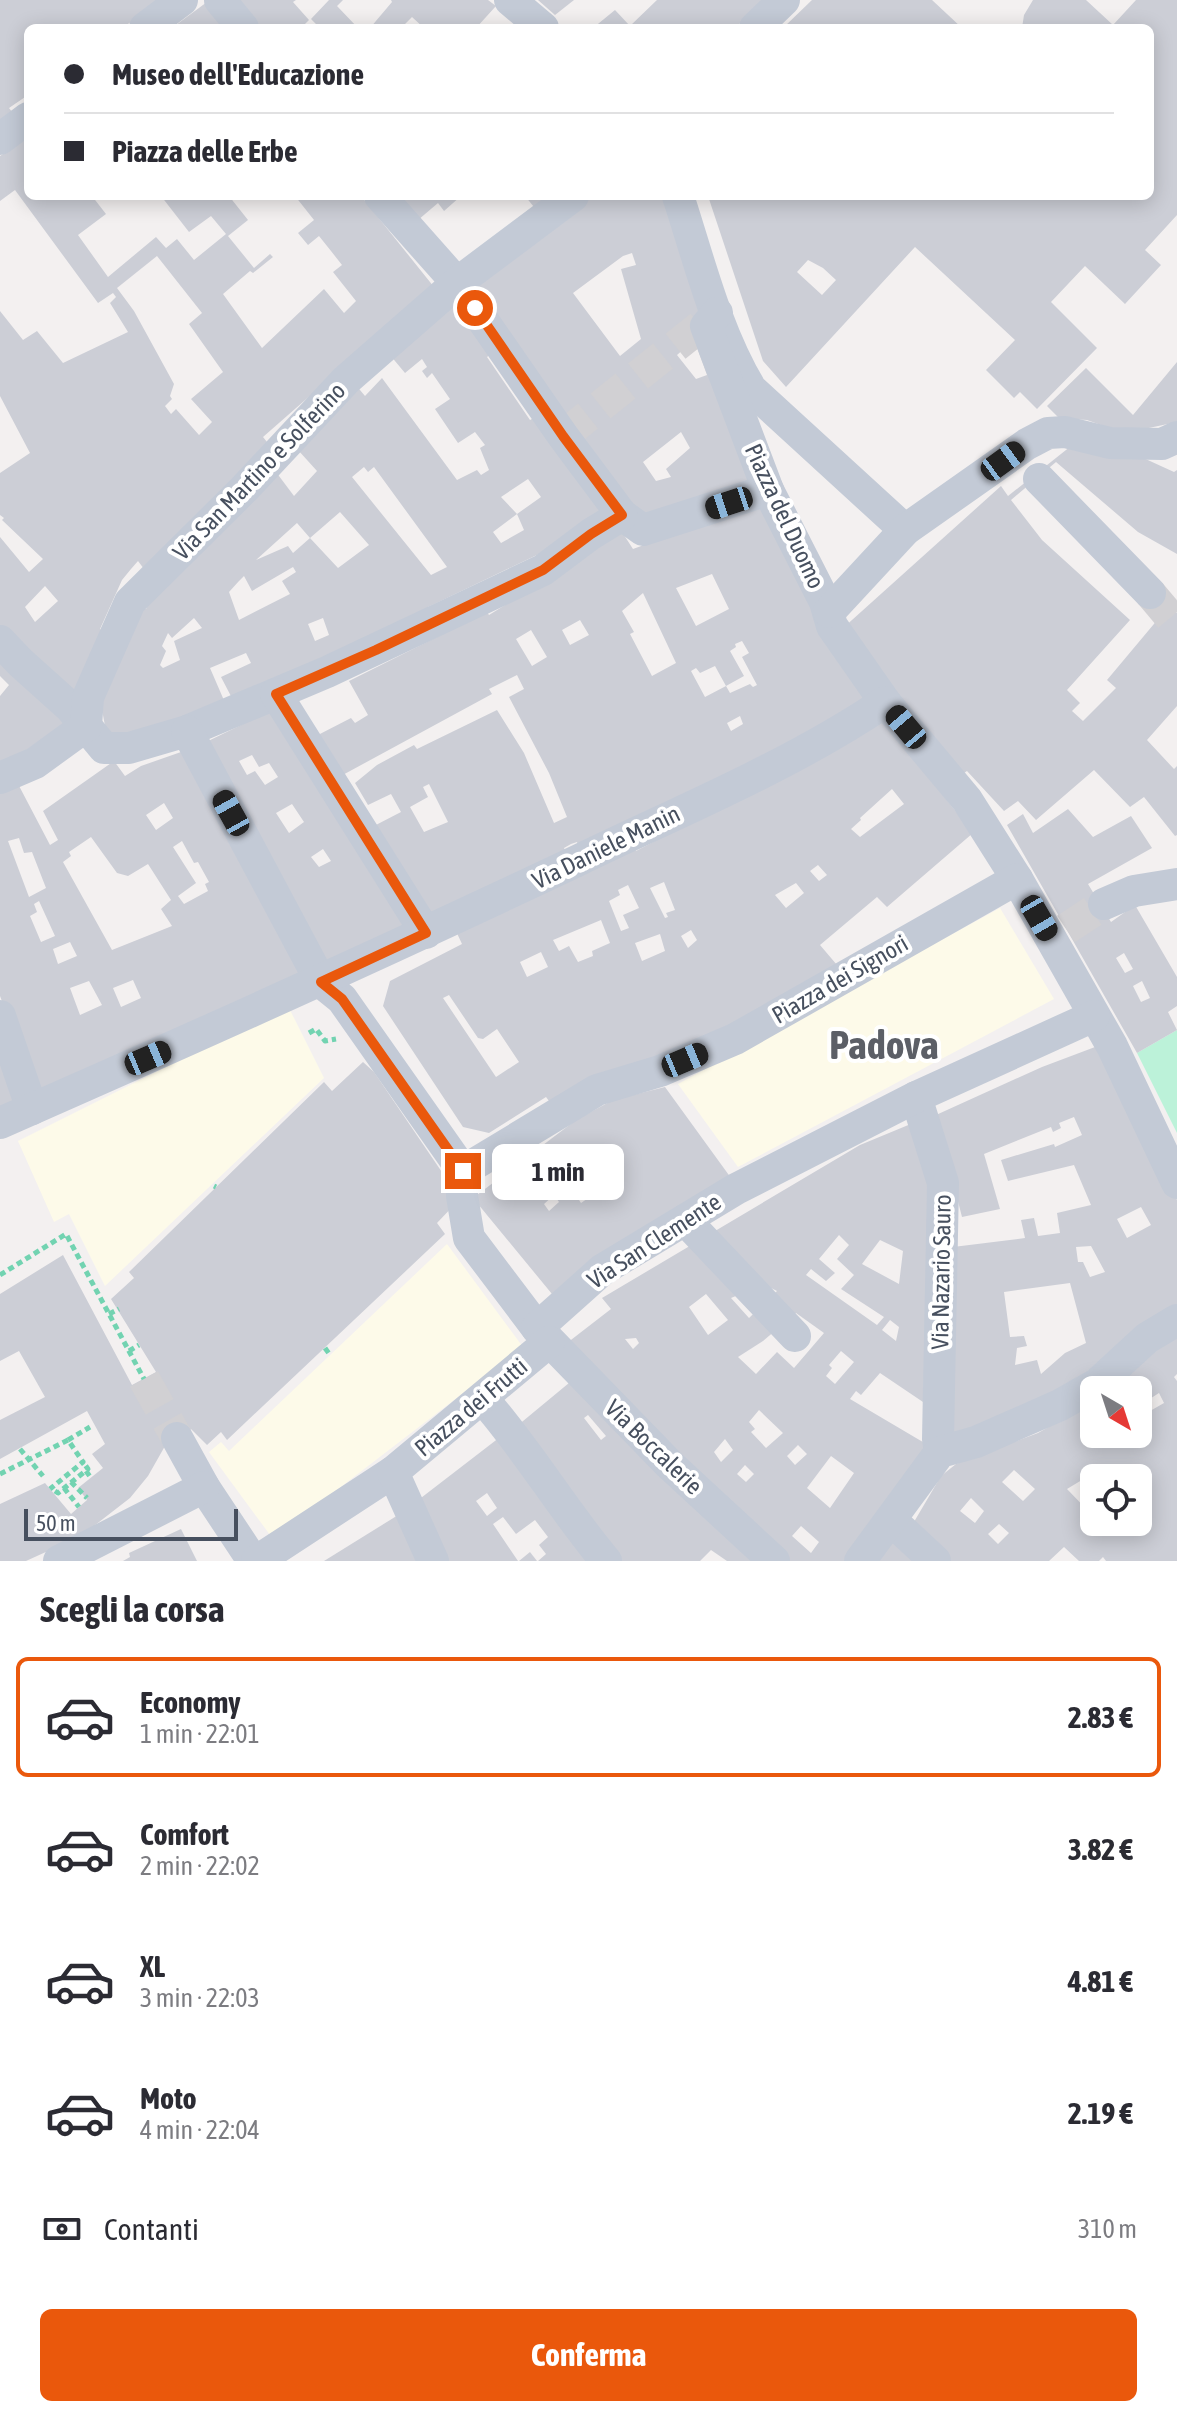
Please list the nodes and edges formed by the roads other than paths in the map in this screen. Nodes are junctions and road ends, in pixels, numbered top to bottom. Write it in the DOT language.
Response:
graph roads {
  1 [pos="182,0"];
  2 [pos="220,0"];
  3 [pos="510,0"];
  4 [pos="784,0"];
  5 [pos="150,24"];
  6 [pos="240,24"];
  7 [pos="538,24"];
  8 [pos="759,24"];
  9 [pos="24,121"];
  10 [pos="0,139"];
  11 [pos="383,200"];
  12 [pos="568,200"];
  13 [pos="679,200"];
  14 [pos="457,283"];
  15 [pos="717,313"];
  16 [pos="1177,437"];
  17 [pos="1034,474"];
  18 [pos="764,492"];
  19 [pos="622,515"];
  20 [pos="905,530"];
  21 [pos="1150,593"];
  22 [pos="829,612"];
  23 [pos="0,641"];
  24 [pos="276,694"];
  25 [pos="885,702"];
  26 [pos="86,726"];
  27 [pos="187,731"];
  28 [pos="0,778"];
  29 [pos="1017,879"];
  30 [pos="1176,882"];
  31 [pos="1104,904"];
  32 [pos="426,933"];
  33 [pos="321,982"];
  34 [pos="0,1016"];
  35 [pos="1094,1016"];
  36 [pos="916,1097"];
  37 [pos="32,1109"];
  38 [pos="0,1123"];
  39 [pos="463,1171"];
  40 [pos="1177,1183"];
  41 [pos="685,1220"];
  42 [pos="1177,1320"];
  43 [pos="543,1335"];
  44 [pos="795,1336"];
  45 [pos="483,1399"];
  46 [pos="177,1438"];
  47 [pos="939,1446"];
  48 [pos="400,1486"];
  49 [pos="204,1487"];
  50 [pos="891,1520"];
  51 [pos="59,1561"];
  52 [pos="255,1561"];
  53 [pos="433,1561"];
  54 [pos="606,1561"];
  55 [pos="774,1561"];
  56 [pos="860,1561"];
  57 [pos="935,1561"];
  1 -- 5 [label="street"];
  2 -- 6 [label="street"];
  3 -- 7 [label="street"];
  4 -- 8 [label="street"];
  9 -- 10 [label="street"];
  11 -- 14 [label="street"];
  12 -- 14 [label="street, Via San Martino e Solferino"];
  13 -- 15 [label="street"];
  14 -- 19 [label="street"];
  14 -- 26 [label="street, Via San Martino e Solferino"];
  15 -- 18 [label="street, Piazza del Duomo"];
  15 -- 20 [label="street, Piazza del Duomo"];
  16 -- 20 [label="street"];
  17 -- 21 [label="street"];
  18 -- 19 [label="street"];
  18 -- 22 [label="street, Piazza del Duomo"];
  19 -- 24 [label="street"];
  20 -- 22 [label="street, Piazza del Duomo"];
  22 -- 25 [label="street"];
  23 -- 26 [label="street"];
  24 -- 27 [label="street"];
  24 -- 32 [label="street"];
  25 -- 29 [label="street"];
  25 -- 32 [label="street, Via Daniele Manin"];
  26 -- 27 [label="street"];
  26 -- 28 [label="street"];
  27 -- 33 [label="street"];
  29 -- 35 [label="street"];
  29 -- 39 [label="street, Piazza dei Signori"];
  30 -- 31 [label="street"];
  32 -- 33 [label="street, Via Daniele Manin"];
  33 -- 37 [label="street, Via Daniele Manin"];
  33 -- 39 [label="street"];
  34 -- 37 [label="street"];
  35 -- 36 [label="street"];
  35 -- 40 [label="street"];
  36 -- 41 [label="street, Via San Clemente"];
  36 -- 47 [label="street, Via Nazario Sauro"];
  37 -- 38 [label="street, Via Daniele Manin"];
  39 -- 43 [label="street, Piazza dei Frutti"];
  41 -- 43 [label="street, Via San Clemente"];
  41 -- 44 [label="street"];
  42 -- 47 [label="street"];
  43 -- 45 [label="street, Piazza dei Frutti"];
  43 -- 55 [label="street, Via Boccalerie"];
  45 -- 48 [label="street, Piazza dei Frutti"];
  45 -- 54 [label="street"];
  46 -- 49 [label="street, Piazza dei Frutti"];
  47 -- 50 [label="street"];
  48 -- 52 [label="street, Piazza dei Frutti"];
  48 -- 53 [label="street"];
  49 -- 51 [label="street"];
  49 -- 52 [label="street, Piazza dei Frutti"];
  50 -- 56 [label="street"];
  50 -- 57 [label="street"];
}
